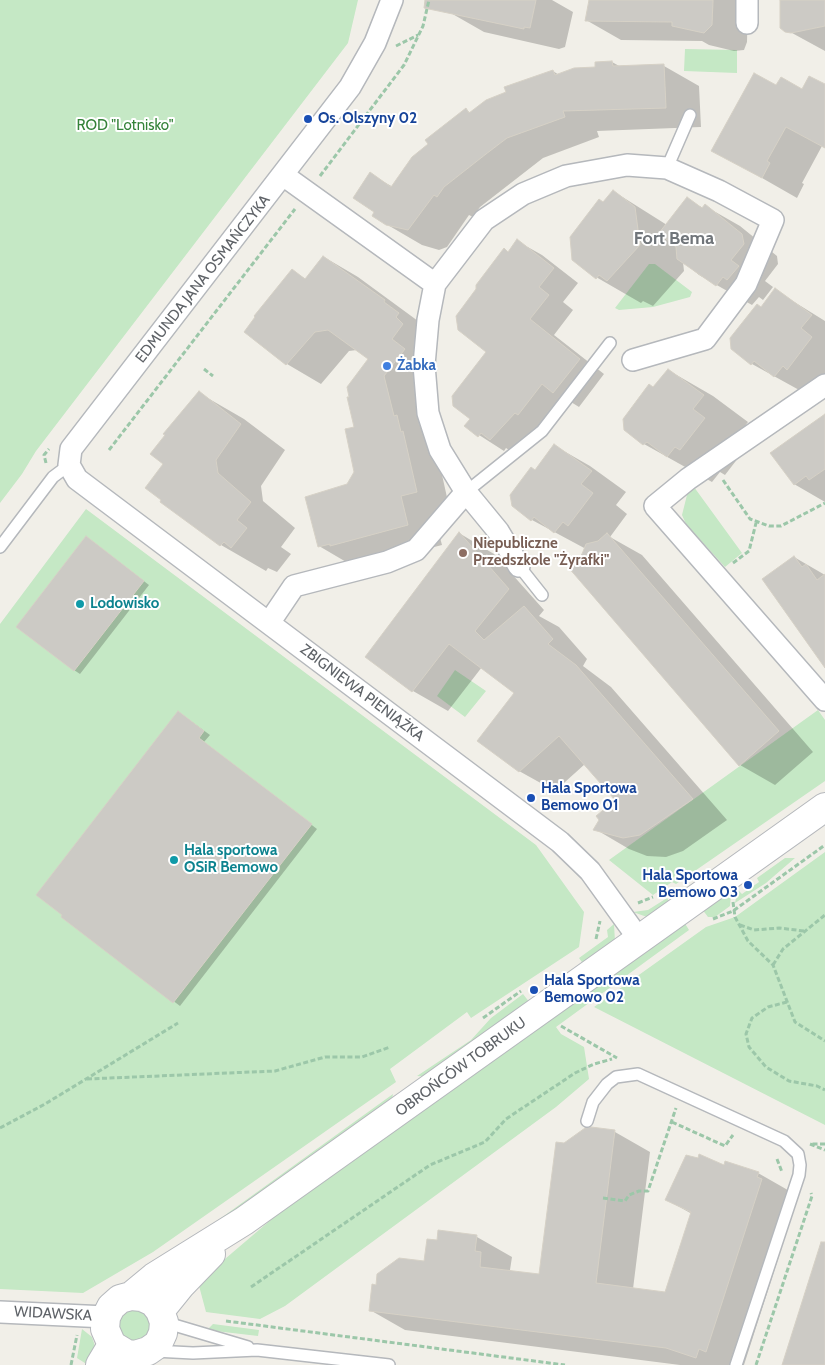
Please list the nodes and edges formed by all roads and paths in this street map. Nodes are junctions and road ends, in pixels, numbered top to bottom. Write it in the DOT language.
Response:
graph roads {
  1 [pos="392,0"];
  2 [pos="429,0"];
  3 [pos="747,0"];
  4 [pos="747,23"];
  5 [pos="690,115"];
  6 [pos="667,168"];
  7 [pos="283,175"];
  8 [pos="307,193"];
  9 [pos="435,284"];
  10 [pos="610,343"];
  11 [pos="632,360"];
  12 [pos="204,369"];
  13 [pos="212,376"];
  14 [pos="825,384"];
  15 [pos="108,450"];
  16 [pos="711,463"];
  17 [pos="69,466"];
  18 [pos="466,492"];
  19 [pos="825,503"];
  20 [pos="0,547"];
  21 [pos="519,566"];
  22 [pos="542,595"];
  23 [pos="269,623"];
  24 [pos="825,700"];
  25 [pos="825,807"];
  26 [pos="825,846"];
  27 [pos="802,855"];
  28 [pos="811,855"];
  29 [pos="659,894"];
  30 [pos="734,896"];
  31 [pos="616,906"];
  32 [pos="733,911"];
  33 [pos="825,915"];
  34 [pos="711,920"];
  35 [pos="739,925"];
  36 [pos="804,931"];
  37 [pos="639,939"];
  38 [pos="589,944"];
  39 [pos="773,965"];
  40 [pos="526,987"];
  41 [pos="787,1002"];
  42 [pos="482,1020"];
  43 [pos="178,1023"];
  44 [pos="566,1030"];
  45 [pos="825,1041"];
  46 [pos="390,1047"];
  47 [pos="615,1058"];
  48 [pos="622,1058"];
  49 [pos="87,1079"];
  50 [pos="825,1090"];
  51 [pos="681,1094"];
  52 [pos="588,1121"];
  53 [pos="672,1122"];
  54 [pos="0,1128"];
  55 [pos="742,1139"];
  56 [pos="825,1144"];
  57 [pos="825,1150"];
  58 [pos="776,1156"];
  59 [pos="780,1181"];
  60 [pos="603,1198"];
  61 [pos="244,1221"];
  62 [pos="251,1287"];
  63 [pos="131,1296"];
  64 [pos="0,1312"];
  65 [pos="162,1316"];
  66 [pos="106,1317"];
  67 [pos="239,1323"];
  68 [pos="257,1350"];
  69 [pos="125,1356"];
  70 [pos="389,1365"];
  71 [pos="565,1365"];
  72 [pos="736,1365"];
  1 -- 7 [label="street, EDMUNDA JANA OSMAŃCZYKA"];
  2 -- 8 [label="path"];
  3 -- 4 [label="street"];
  5 -- 6 [label="lane"];
  6 -- 9 [label="street"];
  6 -- 11 [label="street"];
  7 -- 8 [label="street"];
  7 -- 17 [label="street, EDMUNDA JANA OSMAŃCZYKA"];
  8 -- 9 [label="street"];
  8 -- 15 [label="path"];
  9 -- 18 [label="street"];
  10 -- 18 [label="lane"];
  12 -- 13 [label="path"];
  14 -- 16 [label="street"];
  16 -- 19 [label="path"];
  16 -- 24 [label="street"];
  17 -- 20 [label="lane"];
  17 -- 23 [label="street, ZBIGNIEWA PIENIĄŻKA"];
  18 -- 21 [label="street"];
  18 -- 23 [label="street"];
  21 -- 22 [label="lane"];
  23 -- 31 [label="street, ZBIGNIEWA PIENIĄŻKA"];
  25 -- 37 [label="street, OBROŃCÓW TOBRUKU"];
  26 -- 28 [label="path"];
  27 -- 28 [label="path"];
  28 -- 32 [label="path"];
  29 -- 31 [label="path"];
  30 -- 32 [label="path"];
  31 -- 37 [label="street, ZBIGNIEWA PIENIĄŻKA"];
  31 -- 38 [label="path"];
  32 -- 34 [label="path"];
  32 -- 35 [label="path"];
  33 -- 36 [label="path"];
  35 -- 36 [label="path"];
  35 -- 39 [label="path"];
  36 -- 39 [label="path"];
  37 -- 61 [label="street, OBROŃCÓW TOBRUKU"];
  39 -- 41 [label="path"];
  40 -- 42 [label="path"];
  41 -- 45 [label="path"];
  41 -- 50 [label="path"];
  43 -- 49 [label="path"];
  44 -- 47 [label="path"];
  46 -- 49 [label="path"];
  47 -- 48 [label="path"];
  47 -- 62 [label="path"];
  49 -- 54 [label="path"];
  51 -- 52 [label="lane"];
  51 -- 53 [label="path"];
  51 -- 72 [label="lane"];
  53 -- 55 [label="path"];
  53 -- 60 [label="path"];
  56 -- 57 [label="path"];
  58 -- 59 [label="path"];
  61 -- 63 [label="street, OBROŃCÓW TOBRUKU"];
  61 -- 65 [label="street, OBROŃCÓW TOBRUKU"];
  63 -- 65 [label="street"];
  63 -- 66 [label="street"];
  64 -- 66 [label="street, WIDAWSKA"];
  65 -- 68 [label="lane"];
  65 -- 69 [label="street"];
  66 -- 69 [label="street"];
  67 -- 71 [label="path"];
  68 -- 69 [label="lane"];
  68 -- 70 [label="lane"];
}
